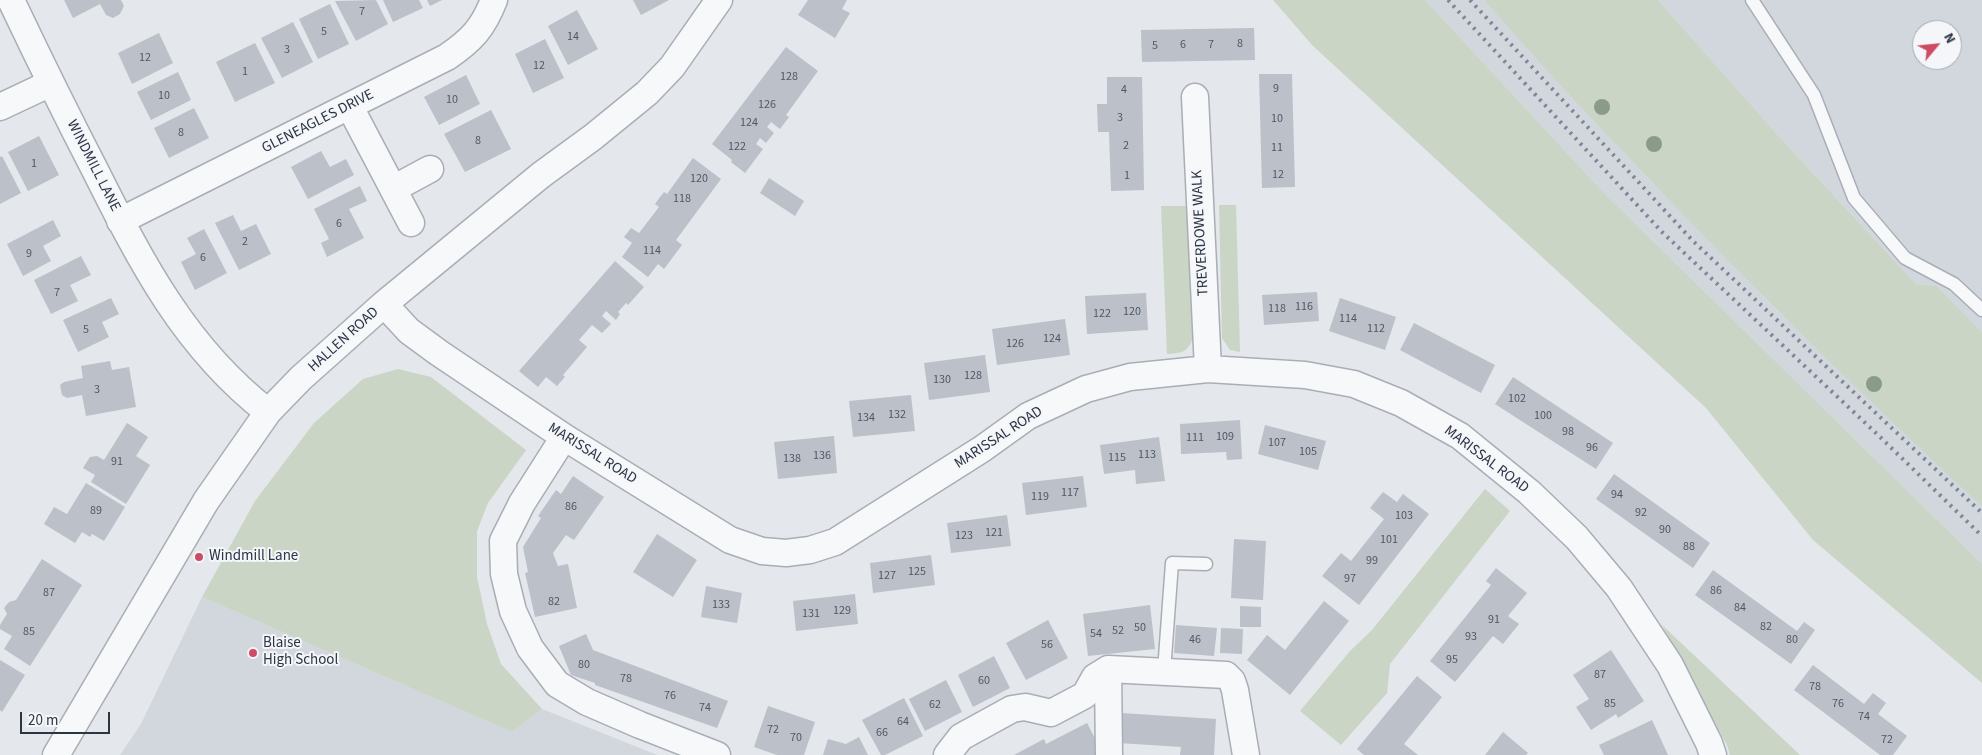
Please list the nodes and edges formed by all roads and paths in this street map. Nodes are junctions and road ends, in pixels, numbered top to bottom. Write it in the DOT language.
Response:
graph roads {
  1 [pos="11,0"];
  2 [pos="494,0"];
  3 [pos="719,0"];
  4 [pos="1752,0"];
  5 [pos="51,83"];
  6 [pos="1195,97"];
  7 [pos="0,107"];
  8 [pos="350,107"];
  9 [pos="430,169"];
  10 [pos="394,189"];
  11 [pos="120,221"];
  12 [pos="411,223"];
  13 [pos="384,304"];
  14 [pos="1982,310"];
  15 [pos="1208,369"];
  16 [pos="268,412"];
  17 [pos="564,437"];
  18 [pos="1206,564"];
  19 [pos="1108,669"];
  20 [pos="1164,671"];
  21 [pos="56,755"];
  22 [pos="717,755"];
  23 [pos="947,755"];
  24 [pos="1109,755"];
  25 [pos="1246,755"];
  26 [pos="1713,755"];
  1 -- 5 [label="street, WINDMILL LANE"];
  2 -- 8 [label="street, GLENEAGLES DRIVE"];
  3 -- 13 [label="street, HALLEN ROAD"];
  4 -- 14 [label="lane"];
  5 -- 7 [label="street"];
  5 -- 11 [label="street, WINDMILL LANE"];
  6 -- 15 [label="street, TREVERDOWE WALK"];
  8 -- 10 [label="street"];
  8 -- 11 [label="street, GLENEAGLES DRIVE"];
  9 -- 10 [label="street"];
  10 -- 12 [label="street"];
  11 -- 16 [label="street, WINDMILL LANE"];
  13 -- 16 [label="street, HALLEN ROAD"];
  13 -- 17 [label="street, MARISSAL ROAD"];
  15 -- 17 [label="street, MARISSAL ROAD"];
  15 -- 26 [label="street, MARISSAL ROAD"];
  16 -- 21 [label="street, HALLEN ROAD"];
  17 -- 22 [label="street"];
  18 -- 20 [label="lane"];
  19 -- 20 [label="street"];
  19 -- 23 [label="street"];
  19 -- 24 [label="street"];
  20 -- 25 [label="street"];
}
